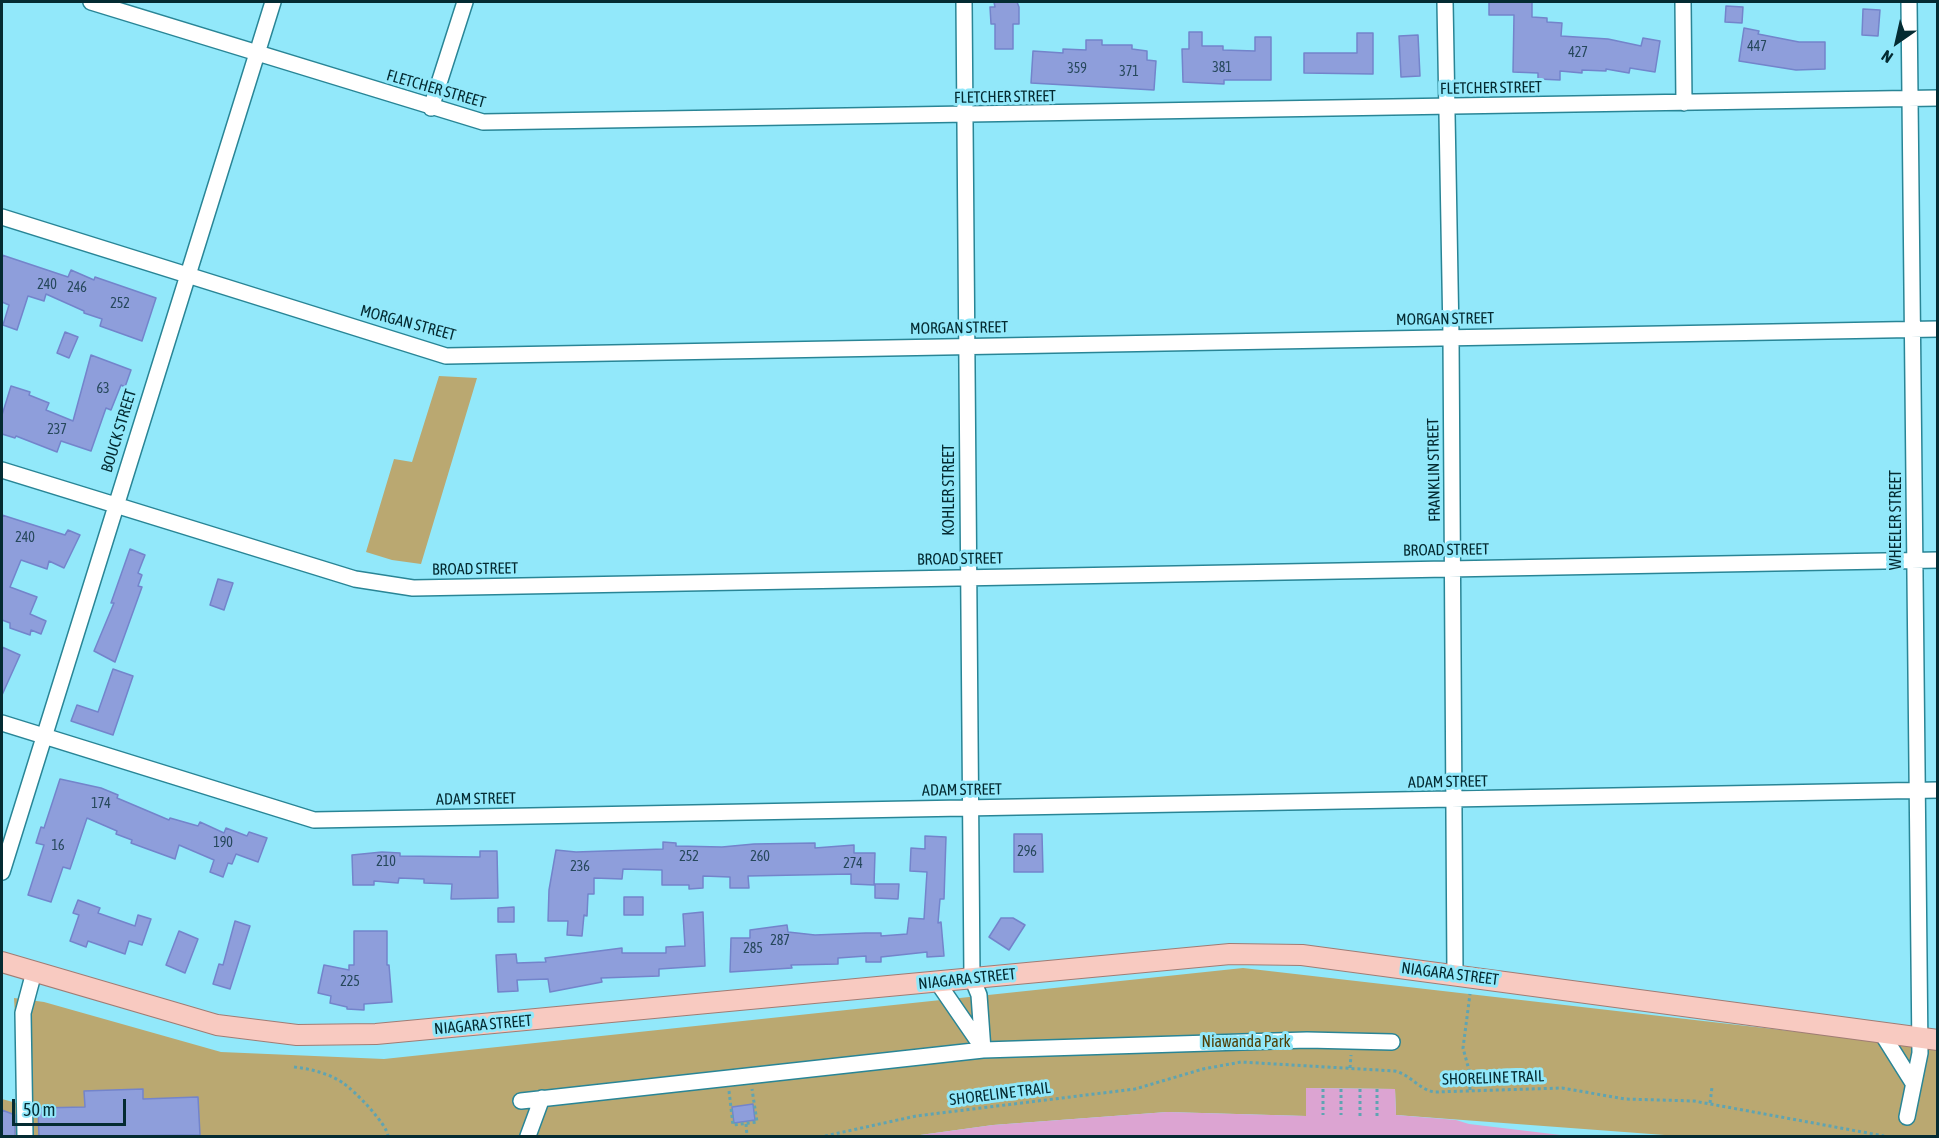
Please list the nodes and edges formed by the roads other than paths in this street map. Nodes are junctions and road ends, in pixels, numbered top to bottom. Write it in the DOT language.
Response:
graph roads {
  1 [pos="91,2"];
  2 [pos="273,2"];
  3 [pos="465,2"];
  4 [pos="964,2"];
  5 [pos="1445,2"];
  6 [pos="1683,2"];
  7 [pos="1909,2"];
  8 [pos="257,54"];
  9 [pos="1911,98"];
  10 [pos="1938,98"];
  11 [pos="1684,103"];
  12 [pos="1447,107"];
  13 [pos="431,108"];
  14 [pos="965,115"];
  15 [pos="2,217"];
  16 [pos="187,275"];
  17 [pos="1938,328"];
  18 [pos="1914,329"];
  19 [pos="1451,337"];
  20 [pos="966,346"];
  21 [pos="2,470"];
  22 [pos="115,505"];
  23 [pos="1914,560"];
  24 [pos="1938,560"];
  25 [pos="1453,568"];
  26 [pos="968,577"];
  27 [pos="2,723"];
  28 [pos="43,736"];
  29 [pos="1938,790"];
  30 [pos="1917,791"];
  31 [pos="1455,800"];
  32 [pos="970,808"];
  33 [pos="2,872"];
  34 [pos="2,962"];
  35 [pos="34,972"];
  36 [pos="1455,975"];
  37 [pos="972,978"];
  38 [pos="938,983"];
  39 [pos="1881,1032"];
  40 [pos="1928,1039"];
  41 [pos="1392,1042"];
  42 [pos="983,1050"];
  43 [pos="1913,1083"];
  44 [pos="542,1098"];
  45 [pos="521,1101"];
  46 [pos="1907,1117"];
  47 [pos="25,1137"];
  48 [pos="528,1137"];
  1 -- 8 [label="street, FLETCHER STREET"];
  2 -- 8 [label="street, BOUCK STREET"];
  3 -- 13 [label="street"];
  4 -- 14 [label="street, KOHLER STREET"];
  5 -- 12 [label="street, FRANKLIN STREET"];
  6 -- 11 [label="street"];
  7 -- 9 [label="street, WHEELER STREET"];
  8 -- 13 [label="street, FLETCHER STREET"];
  8 -- 16 [label="street, BOUCK STREET"];
  9 -- 10 [label="street, FLETCHER STREET"];
  9 -- 11 [label="street, FLETCHER STREET"];
  9 -- 18 [label="street, WHEELER STREET"];
  11 -- 12 [label="street, FLETCHER STREET"];
  12 -- 14 [label="street, FLETCHER STREET"];
  12 -- 19 [label="street, FRANKLIN STREET"];
  13 -- 14 [label="street, FLETCHER STREET"];
  14 -- 20 [label="street, KOHLER STREET"];
  15 -- 16 [label="street, MORGAN STREET"];
  16 -- 20 [label="street, MORGAN STREET"];
  16 -- 22 [label="street, BOUCK STREET"];
  17 -- 18 [label="street, MORGAN STREET"];
  18 -- 19 [label="street, MORGAN STREET"];
  18 -- 23 [label="street, WHEELER STREET"];
  19 -- 20 [label="street, MORGAN STREET"];
  19 -- 25 [label="street, FRANKLIN STREET"];
  20 -- 26 [label="street, KOHLER STREET"];
  21 -- 22 [label="street, BROAD STREET"];
  22 -- 26 [label="street, BROAD STREET"];
  22 -- 28 [label="street, BOUCK STREET"];
  23 -- 24 [label="street, BROAD STREET"];
  23 -- 25 [label="street, BROAD STREET"];
  23 -- 30 [label="street, WHEELER STREET"];
  25 -- 26 [label="street, BROAD STREET"];
  25 -- 31 [label="street, FRANKLIN STREET"];
  26 -- 32 [label="street, KOHLER STREET"];
  27 -- 28 [label="street, ADAM STREET"];
  28 -- 32 [label="street, ADAM STREET"];
  28 -- 33 [label="street, BOUCK STREET"];
  29 -- 30 [label="street, ADAM STREET"];
  30 -- 31 [label="street, ADAM STREET"];
  30 -- 40 [label="street, WHEELER STREET"];
  31 -- 32 [label="street, ADAM STREET"];
  31 -- 36 [label="street, FRANKLIN STREET"];
  32 -- 37 [label="street, KOHLER STREET"];
  34 -- 35 [label="main road, NIAGARA STREET"];
  35 -- 38 [label="main road, NIAGARA STREET"];
  35 -- 47 [label="street"];
  36 -- 37 [label="main road, NIAGARA STREET"];
  36 -- 39 [label="main road, NIAGARA STREET"];
  37 -- 38 [label="main road, NIAGARA STREET"];
  37 -- 42 [label="street, KOHLER STREET"];
  38 -- 42 [label="street"];
  39 -- 40 [label="main road, NIAGARA STREET"];
  39 -- 43 [label="street"];
  40 -- 43 [label="street, WHEELER STREET"];
  41 -- 42 [label="street"];
  42 -- 44 [label="street"];
  43 -- 46 [label="street, WHEELER STREET"];
  44 -- 45 [label="street"];
  44 -- 48 [label="street"];
}
